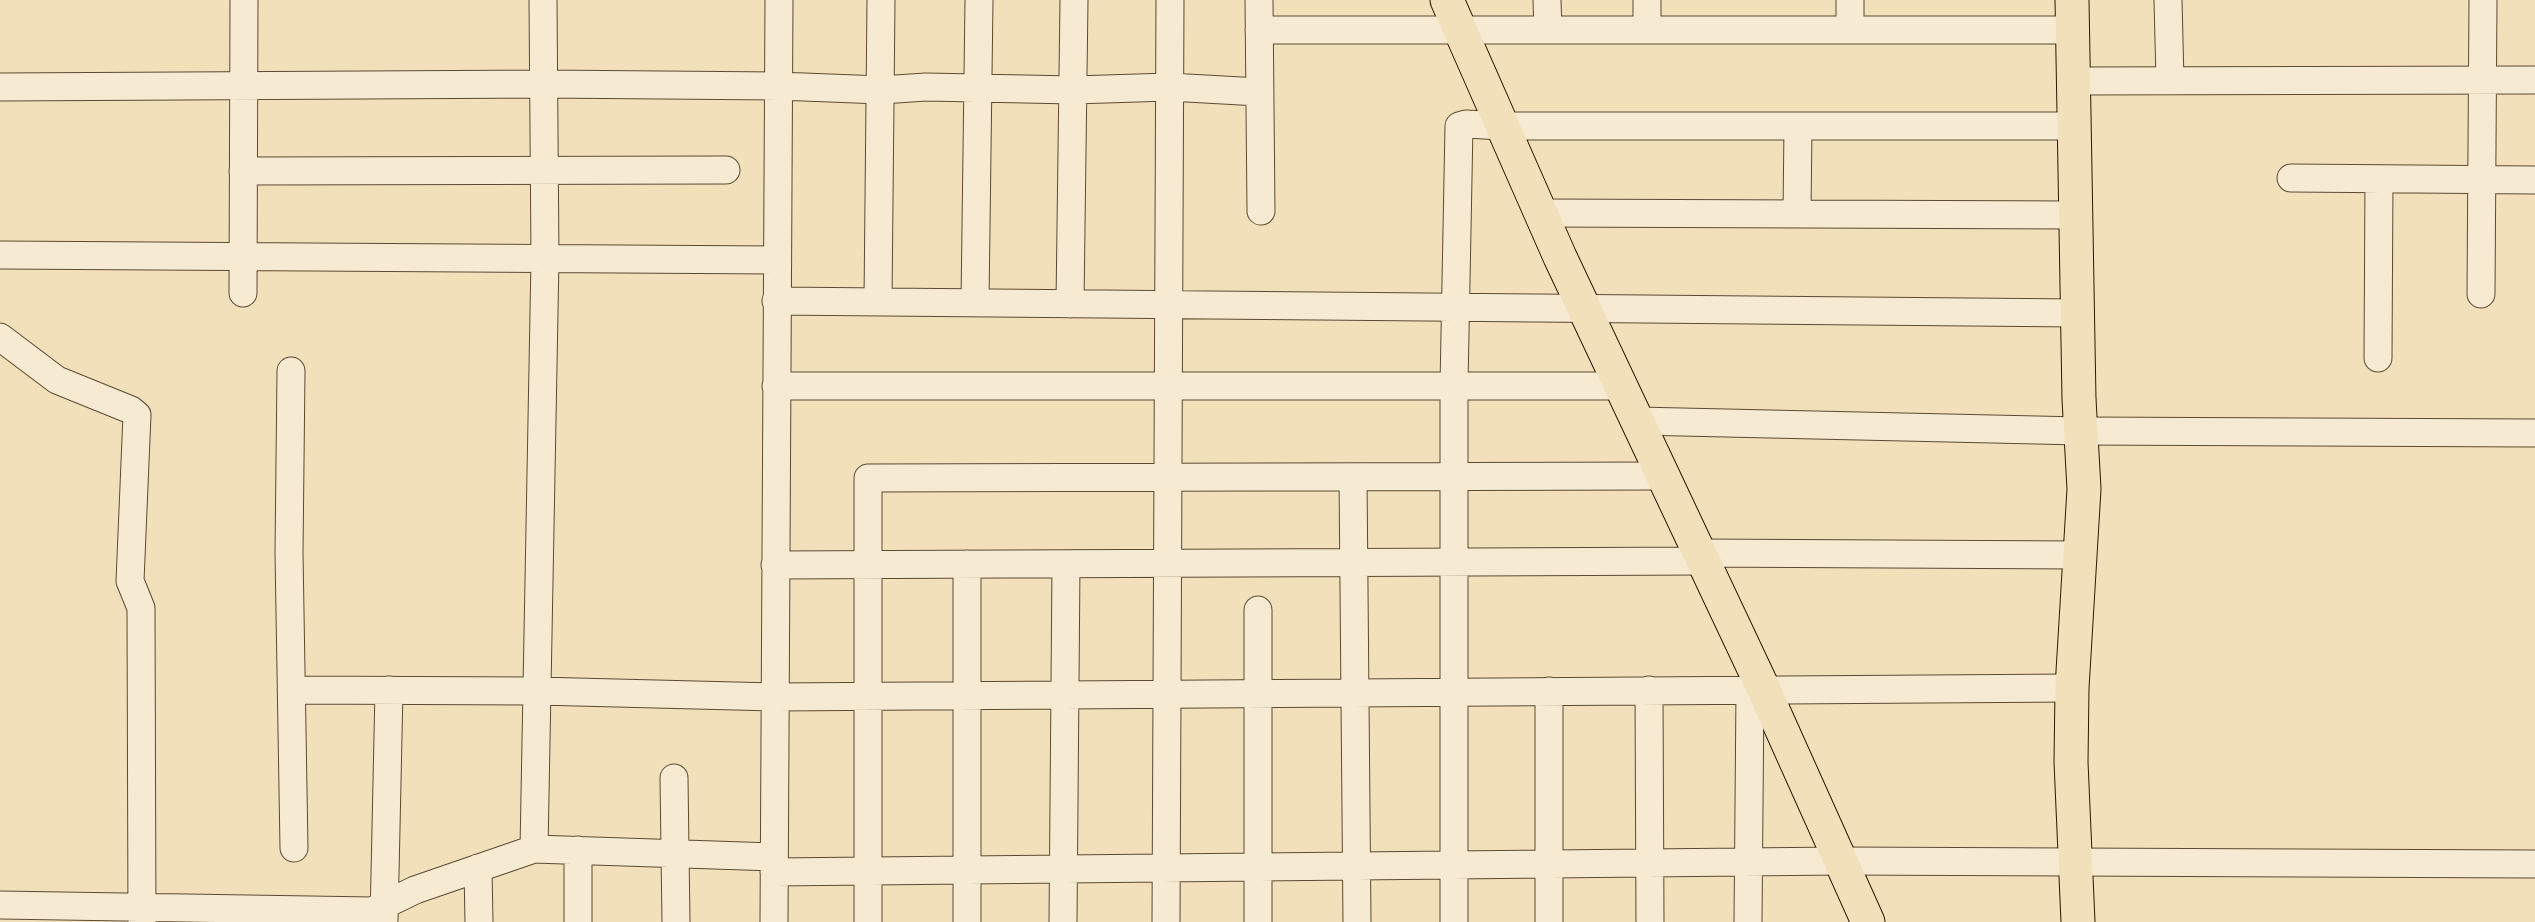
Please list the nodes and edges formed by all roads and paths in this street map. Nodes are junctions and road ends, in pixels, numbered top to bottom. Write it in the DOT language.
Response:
graph roads {
  1 [pos="244,0"];
  2 [pos="543,0"];
  3 [pos="779,0"];
  4 [pos="881,0"];
  5 [pos="978,0"];
  6 [pos="1074,0"];
  7 [pos="1170,0"];
  8 [pos="1259,0"];
  9 [pos="1447,0"];
  10 [pos="1547,0"];
  11 [pos="1647,0"];
  12 [pos="1850,0"];
  13 [pos="2168,0"];
  14 [pos="2483,0"];
  15 [pos="2072,15"];
  16 [pos="1259,30"];
  17 [pos="1460,30"];
  18 [pos="1548,30"];
  19 [pos="1647,30"];
  20 [pos="1850,30"];
  21 [pos="2482,80"];
  22 [pos="2535,80"];
  23 [pos="2073,81"];
  24 [pos="2170,81"];
  25 [pos="244,84"];
  26 [pos="545,84"];
  27 [pos="778,86"];
  28 [pos="0,87"];
  29 [pos="1169,87"];
  30 [pos="978,89"];
  31 [pos="881,90"];
  32 [pos="1074,90"];
  33 [pos="1259,92"];
  34 [pos="1503,126"];
  35 [pos="1798,126"];
  36 [pos="2074,126"];
  37 [pos="726,170"];
  38 [pos="243,171"];
  39 [pos="543,171"];
  40 [pos="2291,178"];
  41 [pos="2379,179"];
  42 [pos="2535,180"];
  43 [pos="2482,181"];
  44 [pos="1261,211"];
  45 [pos="1541,213"];
  46 [pos="1797,214"];
  47 [pos="2076,215"];
  48 [pos="0,255"];
  49 [pos="243,257"];
  50 [pos="545,259"];
  51 [pos="776,260"];
  52 [pos="243,293"];
  53 [pos="2481,294"];
  54 [pos="776,301"];
  55 [pos="878,302"];
  56 [pos="975,303"];
  57 [pos="1070,304"];
  58 [pos="1168,305"];
  59 [pos="1455,307"];
  60 [pos="1584,308"];
  61 [pos="2078,313"];
  62 [pos="0,337"];
  63 [pos="2378,358"];
  64 [pos="291,371"];
  65 [pos="1454,385"];
  66 [pos="776,386"];
  67 [pos="1168,386"];
  68 [pos="1621,386"];
  69 [pos="1638,421"];
  70 [pos="2081,430"];
  71 [pos="2535,433"];
  72 [pos="1663,476"];
  73 [pos="1167,477"];
  74 [pos="1353,477"];
  75 [pos="1454,477"];
  76 [pos="2079,555"];
  77 [pos="1701,557"];
  78 [pos="1354,562"];
  79 [pos="1454,562"];
  80 [pos="1167,563"];
  81 [pos="967,564"];
  82 [pos="1066,564"];
  83 [pos="775,565"];
  84 [pos="868,565"];
  85 [pos="1258,610"];
  86 [pos="2072,688"];
  87 [pos="292,690"];
  88 [pos="389,690"];
  89 [pos="1649,690"];
  90 [pos="1757,690"];
  91 [pos="537,691"];
  92 [pos="1549,691"];
  93 [pos="1453,692"];
  94 [pos="1355,693"];
  95 [pos="1167,694"];
  96 [pos="1259,694"];
  97 [pos="1066,695"];
  98 [pos="967,696"];
  99 [pos="868,697"];
  100 [pos="775,698"];
  101 [pos="674,778"];
  102 [pos="294,848"];
  103 [pos="534,849"];
  104 [pos="578,850"];
  105 [pos="675,854"];
  106 [pos="1840,861"];
  107 [pos="1748,862"];
  108 [pos="2075,862"];
  109 [pos="1650,863"];
  110 [pos="774,864"];
  111 [pos="1549,864"];
  112 [pos="2535,864"];
  113 [pos="1454,865"];
  114 [pos="1357,866"];
  115 [pos="1259,867"];
  116 [pos="478,868"];
  117 [pos="1166,868"];
  118 [pos="1064,869"];
  119 [pos="967,870"];
  120 [pos="868,871"];
  121 [pos="0,905"];
  122 [pos="384,914"];
  123 [pos="142,915"];
  124 [pos="288,916"];
  125 [pos="479,922"];
  126 [pos="578,922"];
  127 [pos="676,922"];
  128 [pos="774,922"];
  129 [pos="868,922"];
  130 [pos="967,922"];
  131 [pos="1064,922"];
  132 [pos="1166,922"];
  133 [pos="1258,922"];
  134 [pos="1357,922"];
  135 [pos="1454,922"];
  136 [pos="1549,922"];
  137 [pos="1650,922"];
  138 [pos="1748,922"];
  139 [pos="1868,922"];
  140 [pos="2078,922"];
  1 -- 25 [label="street"];
  2 -- 26 [label="street"];
  3 -- 27 [label="street"];
  4 -- 31 [label="street"];
  5 -- 30 [label="street"];
  6 -- 32 [label="street"];
  7 -- 29 [label="street"];
  8 -- 16 [label="street"];
  9 -- 17 [label="main road"];
  10 -- 18 [label="street"];
  11 -- 19 [label="street"];
  12 -- 20 [label="street"];
  13 -- 24 [label="street"];
  14 -- 21 [label="street"];
  15 -- 20 [label="street"];
  15 -- 23 [label="main road"];
  16 -- 17 [label="street"];
  16 -- 33 [label="street"];
  17 -- 18 [label="street"];
  17 -- 34 [label="main road"];
  18 -- 19 [label="street"];
  19 -- 20 [label="street"];
  21 -- 22 [label="street"];
  21 -- 24 [label="street"];
  21 -- 43 [label="street"];
  23 -- 24 [label="street"];
  23 -- 36 [label="main road"];
  25 -- 26 [label="street"];
  25 -- 28 [label="street"];
  25 -- 38 [label="street"];
  26 -- 27 [label="street"];
  26 -- 39 [label="street"];
  27 -- 31 [label="street"];
  27 -- 51 [label="street"];
  29 -- 32 [label="street"];
  29 -- 33 [label="street"];
  29 -- 58 [label="street"];
  30 -- 31 [label="street"];
  30 -- 32 [label="street"];
  30 -- 56 [label="street"];
  31 -- 55 [label="street"];
  32 -- 57 [label="street"];
  33 -- 44 [label="street"];
  34 -- 35 [label="street"];
  34 -- 45 [label="main road"];
  34 -- 59 [label="street"];
  35 -- 36 [label="street"];
  35 -- 46 [label="street"];
  36 -- 47 [label="main road"];
  37 -- 39 [label="street"];
  38 -- 39 [label="street"];
  38 -- 49 [label="street"];
  39 -- 50 [label="street"];
  40 -- 41 [label="street"];
  41 -- 43 [label="street"];
  41 -- 63 [label="street"];
  42 -- 43 [label="street"];
  43 -- 53 [label="street"];
  45 -- 46 [label="street"];
  45 -- 60 [label="main road"];
  46 -- 47 [label="street"];
  47 -- 61 [label="main road"];
  48 -- 49 [label="street"];
  49 -- 50 [label="street"];
  49 -- 52 [label="street"];
  50 -- 51 [label="street"];
  50 -- 91 [label="street"];
  51 -- 54 [label="street"];
  54 -- 55 [label="street"];
  54 -- 66 [label="street"];
  55 -- 56 [label="street"];
  56 -- 57 [label="street"];
  57 -- 58 [label="street"];
  58 -- 59 [label="street"];
  58 -- 67 [label="street"];
  59 -- 60 [label="street"];
  59 -- 65 [label="street"];
  60 -- 61 [label="street"];
  60 -- 68 [label="main road"];
  61 -- 70 [label="main road"];
  62 -- 123 [label="street"];
  64 -- 87 [label="street"];
  65 -- 67 [label="street"];
  65 -- 68 [label="street"];
  65 -- 75 [label="street"];
  66 -- 67 [label="street"];
  66 -- 83 [label="street"];
  67 -- 73 [label="street"];
  68 -- 69 [label="main road"];
  69 -- 70 [label="street"];
  69 -- 72 [label="main road"];
  70 -- 71 [label="street"];
  70 -- 76 [label="main road"];
  72 -- 75 [label="street"];
  72 -- 77 [label="main road"];
  73 -- 74 [label="street"];
  73 -- 80 [label="street"];
  73 -- 84 [label="street"];
  74 -- 75 [label="street"];
  74 -- 78 [label="street"];
  75 -- 79 [label="street"];
  76 -- 77 [label="street"];
  76 -- 86 [label="main road"];
  77 -- 79 [label="street"];
  77 -- 90 [label="main road"];
  78 -- 79 [label="street"];
  78 -- 80 [label="street"];
  78 -- 94 [label="street"];
  79 -- 93 [label="street"];
  80 -- 82 [label="street"];
  80 -- 95 [label="street"];
  81 -- 82 [label="street"];
  81 -- 84 [label="street"];
  81 -- 98 [label="street"];
  82 -- 97 [label="street"];
  83 -- 84 [label="street"];
  83 -- 100 [label="street"];
  84 -- 99 [label="street"];
  85 -- 96 [label="street"];
  86 -- 90 [label="street"];
  86 -- 108 [label="main road"];
  87 -- 88 [label="street"];
  87 -- 102 [label="street"];
  88 -- 91 [label="street"];
  88 -- 122 [label="street"];
  89 -- 90 [label="street"];
  89 -- 92 [label="street"];
  89 -- 109 [label="street"];
  90 -- 106 [label="main road"];
  90 -- 107 [label="street"];
  91 -- 100 [label="street"];
  91 -- 103 [label="street"];
  92 -- 93 [label="street"];
  92 -- 111 [label="street"];
  93 -- 94 [label="street"];
  93 -- 113 [label="street"];
  94 -- 96 [label="street"];
  94 -- 114 [label="street"];
  95 -- 96 [label="street"];
  95 -- 97 [label="street"];
  95 -- 117 [label="street"];
  96 -- 115 [label="street"];
  97 -- 98 [label="street"];
  97 -- 118 [label="street"];
  98 -- 99 [label="street"];
  98 -- 119 [label="street"];
  99 -- 100 [label="street"];
  99 -- 120 [label="street"];
  100 -- 110 [label="street"];
  101 -- 105 [label="street"];
  103 -- 104 [label="street"];
  103 -- 116 [label="street"];
  104 -- 105 [label="street"];
  104 -- 126 [label="street"];
  105 -- 110 [label="street"];
  105 -- 127 [label="street"];
  106 -- 107 [label="street"];
  106 -- 108 [label="street"];
  106 -- 139 [label="main road"];
  107 -- 109 [label="street"];
  107 -- 138 [label="street"];
  108 -- 112 [label="street"];
  108 -- 140 [label="main road"];
  109 -- 111 [label="street"];
  109 -- 137 [label="street"];
  110 -- 120 [label="street"];
  110 -- 128 [label="street"];
  111 -- 113 [label="street"];
  111 -- 136 [label="street"];
  113 -- 114 [label="street"];
  113 -- 135 [label="street"];
  114 -- 115 [label="street"];
  114 -- 134 [label="street"];
  115 -- 117 [label="street"];
  115 -- 133 [label="street"];
  116 -- 122 [label="street"];
  116 -- 125 [label="street"];
  117 -- 118 [label="street"];
  117 -- 132 [label="street"];
  118 -- 119 [label="street"];
  118 -- 131 [label="street"];
  119 -- 120 [label="street"];
  119 -- 130 [label="street"];
  120 -- 129 [label="street"];
  121 -- 123 [label="street"];
  122 -- 124 [label="street"];
  123 -- 124 [label="street"];
}
